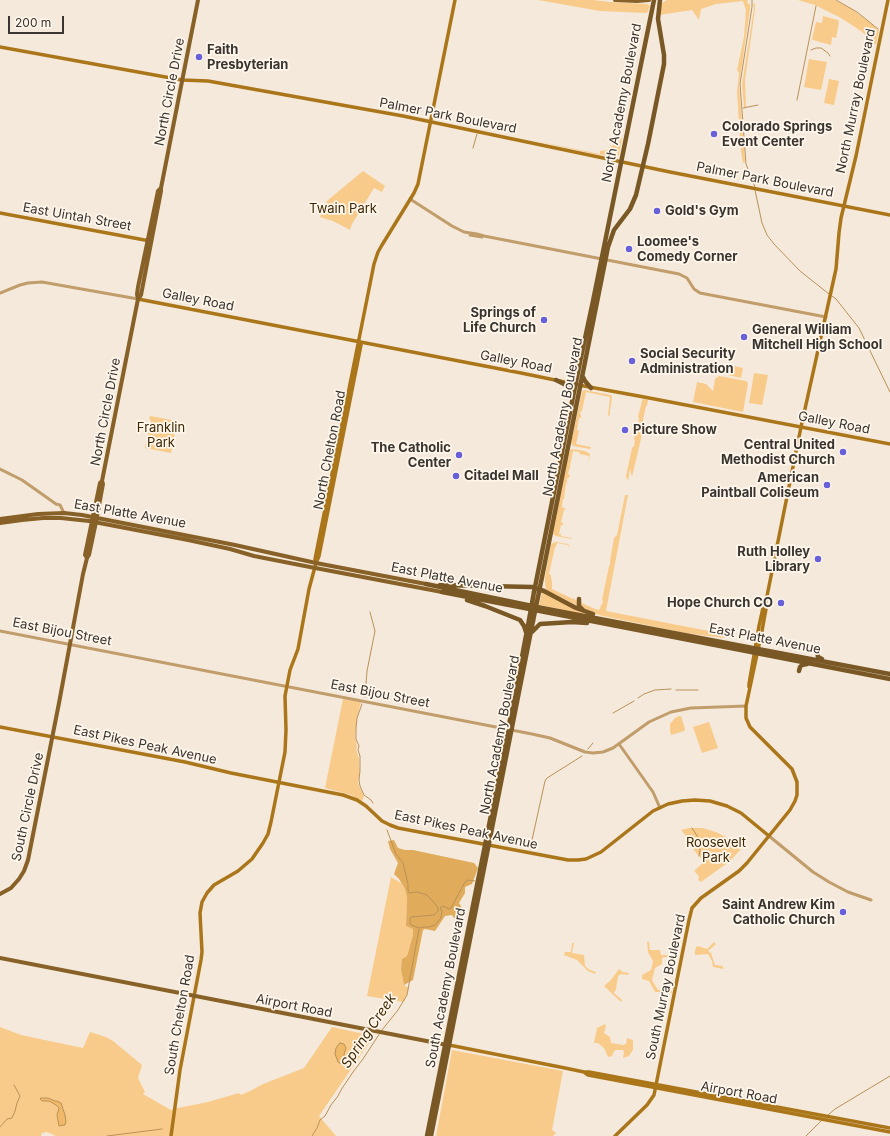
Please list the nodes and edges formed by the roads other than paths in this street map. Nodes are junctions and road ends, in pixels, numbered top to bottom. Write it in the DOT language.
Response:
graph roads {
  1 [pos="198,0"];
  2 [pos="455,0"];
  3 [pos="615,0"];
  4 [pos="649,0"];
  5 [pos="654,0"];
  6 [pos="660,0"];
  7 [pos="888,0"];
  8 [pos="0,47"];
  9 [pos="182,80"];
  10 [pos="430,122"];
  11 [pos="621,162"];
  12 [pos="643,166"];
  13 [pos="410,199"];
  14 [pos="844,206"];
  15 [pos="0,213"];
  16 [pos="890,215"];
  17 [pos="150,241"];
  18 [pos="603,260"];
  19 [pos="0,293"];
  20 [pos="138,299"];
  21 [pos="826,317"];
  22 [pos="359,341"];
  23 [pos="583,372"];
  24 [pos="556,380"];
  25 [pos="578,385"];
  26 [pos="592,388"];
  27 [pos="572,399"];
  28 [pos="801,426"];
  29 [pos="890,444"];
  30 [pos="0,469"];
  31 [pos="63,513"];
  32 [pos="95,517"];
  33 [pos="0,519"];
  34 [pos="94,522"];
  35 [pos="0,523"];
  36 [pos="316,563"];
  37 [pos="315,568"];
  38 [pos="540,576"];
  39 [pos="426,584"];
  40 [pos="524,587"];
  41 [pos="537,591"];
  42 [pos="442,592"];
  43 [pos="548,593"];
  44 [pos="579,599"];
  45 [pos="586,612"];
  46 [pos="520,620"];
  47 [pos="610,620"];
  48 [pos="531,622"];
  49 [pos="540,624"];
  50 [pos="605,624"];
  51 [pos="0,631"];
  52 [pos="529,633"];
  53 [pos="70,644"];
  54 [pos="757,651"];
  55 [pos="799,656"];
  56 [pos="787,659"];
  57 [pos="834,663"];
  58 [pos="816,664"];
  59 [pos="890,674"];
  60 [pos="890,678"];
  61 [pos="287,686"];
  62 [pos="746,706"];
  63 [pos="0,727"];
  64 [pos="510,729"];
  65 [pos="52,736"];
  66 [pos="619,744"];
  67 [pos="279,783"];
  68 [pos="660,808"];
  69 [pos="769,836"];
  70 [pos="487,846"];
  71 [pos="0,894"];
  72 [pos="871,900"];
  73 [pos="0,958"];
  74 [pos="194,996"];
  75 [pos="447,1045"];
  76 [pos="656,1086"];
  77 [pos="834,1120"];
  78 [pos="890,1128"];
  79 [pos="890,1132"];
  80 [pos="171,1136"];
  81 [pos="427,1136"];
  82 [pos="431,1136"];
  83 [pos="615,1136"];
  1 -- 9 [label="main road, North Circle Drive"];
  2 -- 10 [label="main road, North Chelton Road"];
  3 -- 4 [label="main road"];
  5 -- 11 [label="highway, North Academy Boulevard"];
  6 -- 12 [label="highway, North Academy Boulevard"];
  7 -- 14 [label="main road, North Murray Boulevard"];
  8 -- 9 [label="main road, Palmer Park Boulevard"];
  9 -- 10 [label="main road, Palmer Park Boulevard"];
  9 -- 17 [label="main road, North Circle Drive"];
  10 -- 11 [label="main road, Palmer Park Boulevard"];
  10 -- 13 [label="main road, North Chelton Road"];
  11 -- 12 [label="main road, Palmer Park Boulevard"];
  11 -- 18 [label="highway, North Academy Boulevard"];
  12 -- 14 [label="main road, Palmer Park Boulevard"];
  12 -- 18 [label="highway, North Academy Boulevard"];
  13 -- 18 [label="street"];
  13 -- 22 [label="main road, North Chelton Road"];
  14 -- 16 [label="main road, Palmer Park Boulevard"];
  14 -- 21 [label="main road, North Murray Boulevard"];
  15 -- 17 [label="main road, East Uintah Street"];
  17 -- 20 [label="main road, North Circle Drive"];
  18 -- 21 [label="street"];
  18 -- 23 [label="highway, North Academy Boulevard"];
  18 -- 25 [label="highway, North Academy Boulevard"];
  19 -- 20 [label="street"];
  20 -- 22 [label="main road, Galley Road"];
  20 -- 32 [label="main road, North Circle Drive"];
  21 -- 28 [label="main road, North Murray Boulevard"];
  22 -- 24 [label="main road, Galley Road"];
  22 -- 36 [label="main road, North Chelton Road"];
  23 -- 25 [label="highway, North Academy Boulevard"];
  23 -- 26 [label="highway"];
  24 -- 25 [label="main road, Galley Road"];
  24 -- 27 [label="highway"];
  25 -- 26 [label="main road, Galley Road"];
  25 -- 27 [label="highway, North Academy Boulevard"];
  25 -- 38 [label="highway, North Academy Boulevard"];
  26 -- 28 [label="main road, Galley Road"];
  27 -- 38 [label="highway, North Academy Boulevard"];
  28 -- 29 [label="main road, Galley Road"];
  28 -- 54 [label="main road, North Murray Boulevard"];
  30 -- 31 [label="street"];
  31 -- 32 [label="main road, East Platte Avenue"];
  31 -- 33 [label="main road, East Platte Avenue"];
  32 -- 34 [label="main road, North Circle Drive"];
  32 -- 36 [label="main road, East Platte Avenue"];
  34 -- 35 [label="main road, East Platte Avenue"];
  34 -- 37 [label="main road, East Platte Avenue"];
  34 -- 53 [label="main road, North Circle Drive"];
  36 -- 37 [label="main road, North Chelton Road"];
  36 -- 39 [label="main road, East Platte Avenue"];
  37 -- 42 [label="main road, East Platte Avenue"];
  37 -- 61 [label="main road, North Chelton Road"];
  38 -- 40 [label="highway"];
  38 -- 41 [label="highway, North Academy Boulevard"];
  38 -- 43 [label="highway"];
  39 -- 40 [label="highway"];
  39 -- 47 [label="highway, East Platte Avenue"];
  40 -- 41 [label="highway"];
  41 -- 43 [label="highway"];
  41 -- 48 [label="highway, North Academy Boulevard, bridge"];
  42 -- 46 [label="highway"];
  42 -- 50 [label="highway, East Platte Avenue"];
  43 -- 45 [label="highway"];
  44 -- 45 [label="highway"];
  45 -- 47 [label="highway"];
  46 -- 48 [label="highway"];
  46 -- 52 [label="highway"];
  47 -- 54 [label="highway, East Platte Avenue"];
  48 -- 49 [label="highway"];
  48 -- 52 [label="highway, North Academy Boulevard"];
  49 -- 50 [label="highway"];
  49 -- 52 [label="highway"];
  50 -- 54 [label="highway, East Platte Avenue"];
  51 -- 53 [label="street, East Bijou Street"];
  52 -- 64 [label="highway, North Academy Boulevard"];
  53 -- 61 [label="street, East Bijou Street"];
  53 -- 65 [label="main road, North Circle Drive"];
  54 -- 55 [label="highway, East Platte Avenue"];
  54 -- 56 [label="highway, East Platte Avenue"];
  54 -- 62 [label="main road, North Murray Boulevard"];
  55 -- 57 [label="highway, East Platte Avenue"];
  55 -- 57 [label="highway"];
  56 -- 58 [label="highway, East Platte Avenue"];
  56 -- 58 [label="highway"];
  57 -- 59 [label="highway, East Platte Avenue"];
  58 -- 60 [label="highway, East Platte Avenue"];
  61 -- 64 [label="street, East Bijou Street"];
  61 -- 67 [label="main road, North Chelton Road"];
  62 -- 66 [label="street, East Bijou Street"];
  62 -- 69 [label="main road, North Murray Boulevard"];
  63 -- 65 [label="main road, East Pikes Peak Avenue"];
  64 -- 66 [label="street, East Bijou Street"];
  64 -- 70 [label="highway, North Academy Boulevard"];
  65 -- 67 [label="main road, East Pikes Peak Avenue"];
  65 -- 71 [label="main road, South Circle Drive"];
  66 -- 68 [label="street"];
  67 -- 70 [label="main road, East Pikes Peak Avenue"];
  67 -- 74 [label="main road, South Chelton Road"];
  68 -- 69 [label="main road, East Pikes Peak Avenue"];
  68 -- 70 [label="main road, East Pikes Peak Avenue"];
  69 -- 72 [label="street, East Pikes Peak Avenue"];
  69 -- 76 [label="main road, South Murray Boulevard"];
  70 -- 75 [label="highway, South Academy Boulevard"];
  73 -- 74 [label="main road, Airport Road"];
  74 -- 75 [label="main road, Airport Road"];
  74 -- 80 [label="main road, South Chelton Road"];
  75 -- 76 [label="main road, Airport Road"];
  75 -- 81 [label="highway, South Academy Boulevard"];
  75 -- 82 [label="highway, South Academy Boulevard"];
  76 -- 77 [label="main road, Airport Road"];
  76 -- 83 [label="main road, South Murray Boulevard"];
  77 -- 78 [label="main road, Airport Road"];
  77 -- 79 [label="main road, Airport Road"];
}
